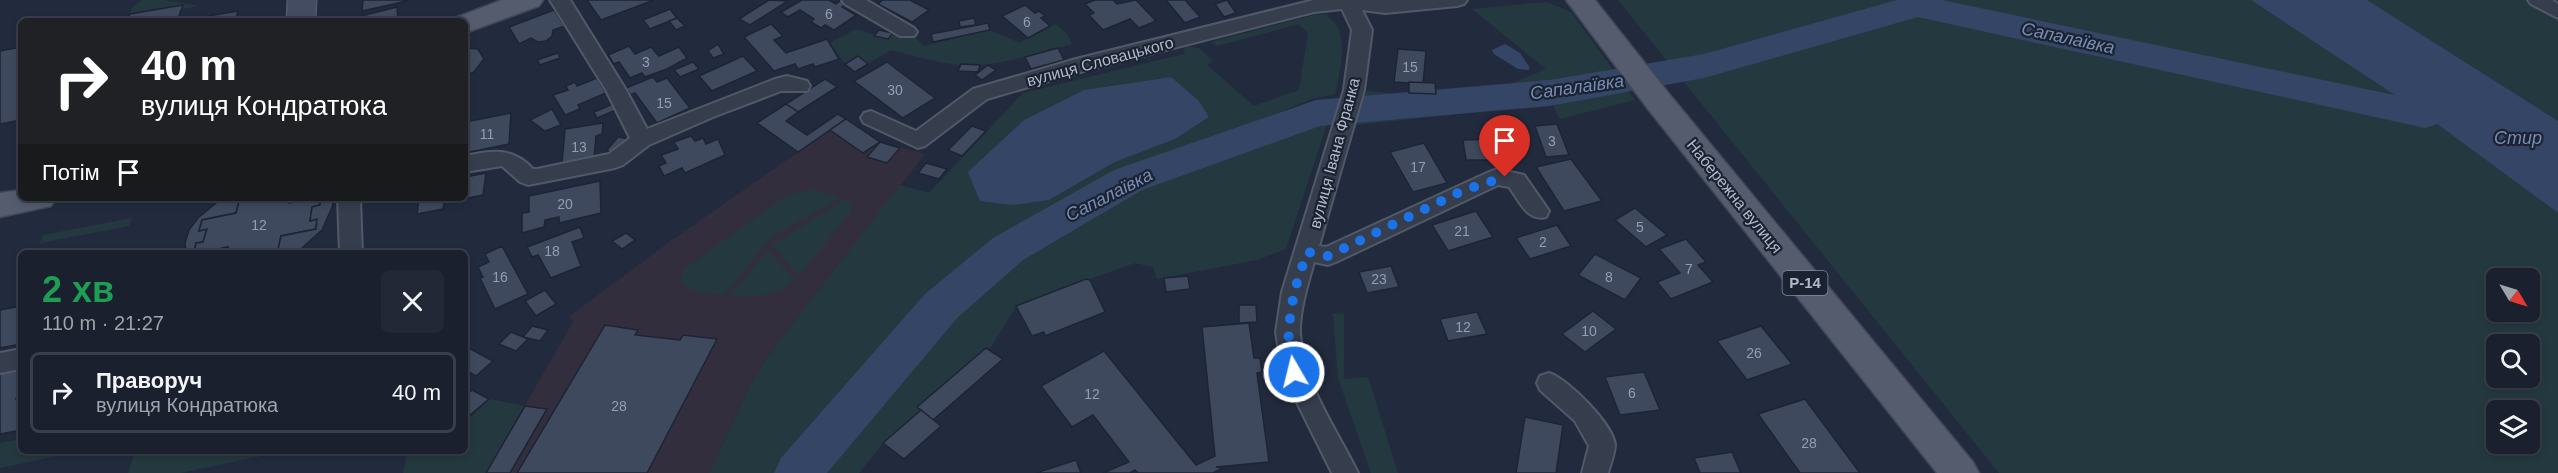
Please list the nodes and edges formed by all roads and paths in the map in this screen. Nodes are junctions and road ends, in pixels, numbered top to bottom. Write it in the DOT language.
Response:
graph roads {
  1 [pos="302,0"];
  2 [pos="530,0"];
  3 [pos="560,0"];
  4 [pos="852,0"];
  5 [pos="1457,0"];
  6 [pos="1581,0"];
  7 [pos="2538,0"];
  8 [pos="1348,1"];
  9 [pos="2558,12"];
  10 [pos="301,18"];
  11 [pos="468,23"];
  12 [pos="907,32"];
  13 [pos="801,86"];
  14 [pos="871,118"];
  15 [pos="642,140"];
  16 [pos="468,163"];
  17 [pos="23,201"];
  18 [pos="349,201"];
  19 [pos="0,205"];
  20 [pos="1538,211"];
  21 [pos="351,250"];
  22 [pos="1307,252"];
  23 [pos="18,359"];
  24 [pos="0,363"];
  25 [pos="1549,383"];
  26 [pos="1345,473"];
  27 [pos="1595,473"];
  28 [pos="1960,473"];
  1 -- 10 [label="main road"];
  2 -- 11 [label="main road"];
  3 -- 15 [label="street"];
  4 -- 12 [label="street"];
  5 -- 8 [label="street"];
  6 -- 28 [label="main road, Набережна вулиця / Р-14"];
  7 -- 9 [label="street"];
  8 -- 14 [label="street, вулиця Словацького"];
  8 -- 22 [label="street, вулиця Івана Франка"];
  13 -- 15 [label="street"];
  15 -- 16 [label="street"];
  17 -- 19 [label="main road"];
  18 -- 21 [label="street"];
  20 -- 22 [label="street"];
  22 -- 26 [label="street, вулиця Івана Франка"];
  23 -- 24 [label="street"];
  25 -- 27 [label="street"];
}
